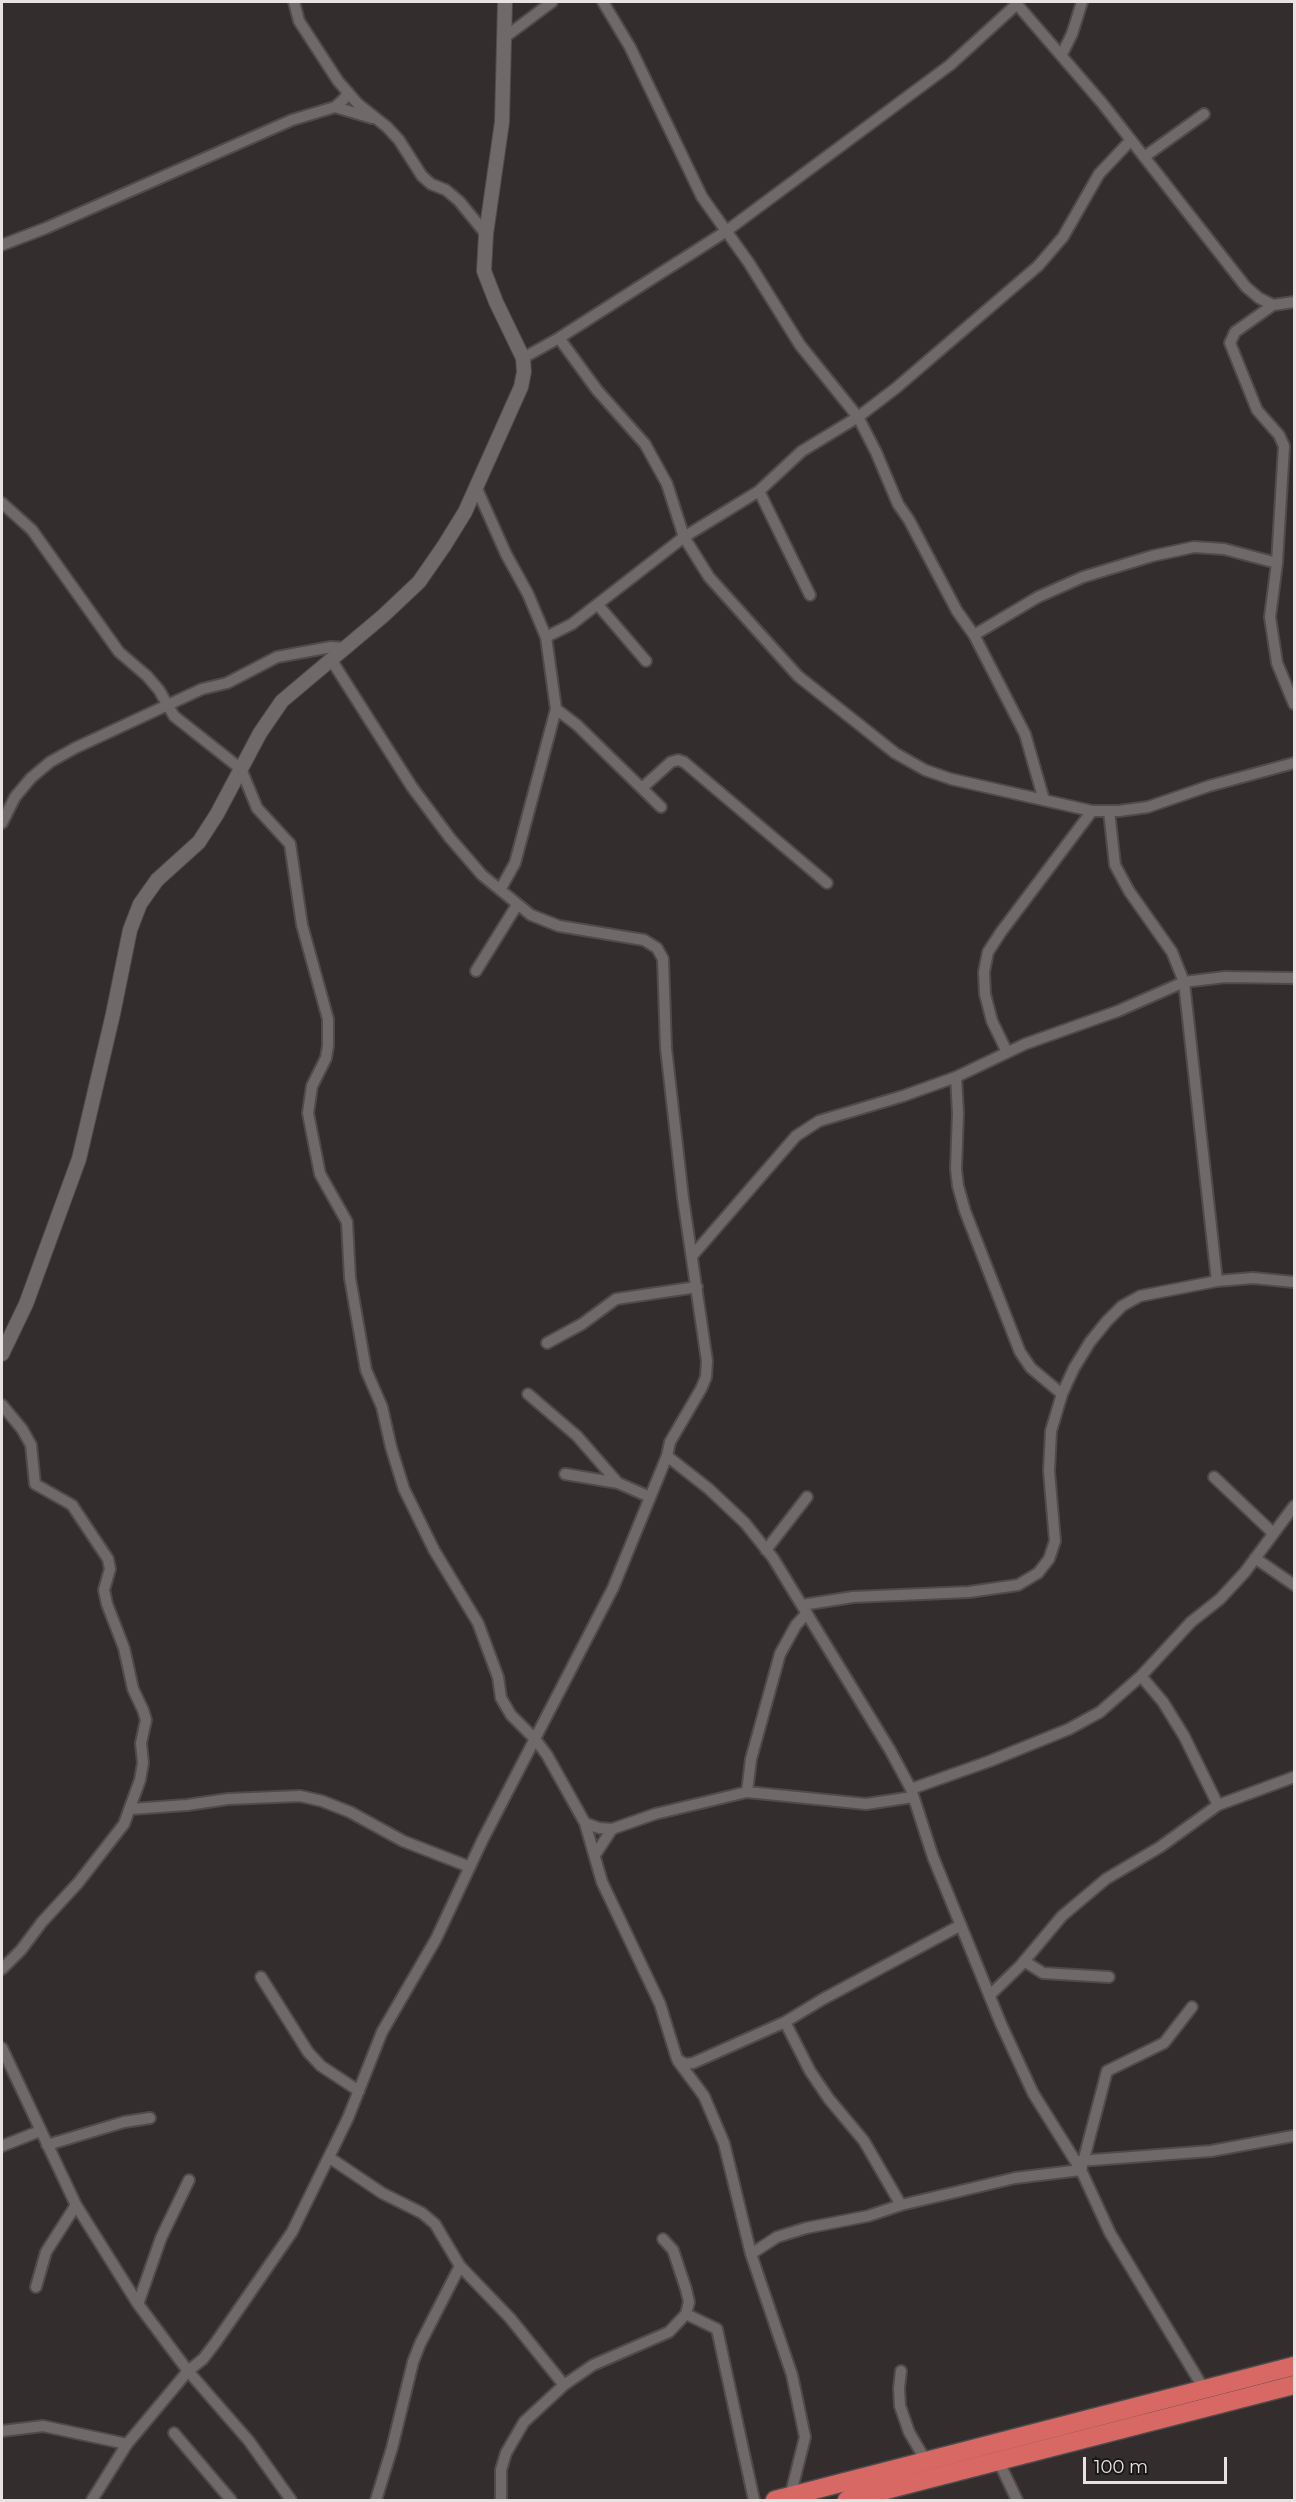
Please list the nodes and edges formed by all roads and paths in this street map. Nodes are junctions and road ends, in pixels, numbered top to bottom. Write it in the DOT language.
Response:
graph roads {
  1 [pos="294,2"];
  2 [pos="505,2"];
  3 [pos="552,2"];
  4 [pos="603,2"];
  5 [pos="1082,2"];
  6 [pos="1016,3"];
  7 [pos="506,37"];
  8 [pos="1062,54"];
  9 [pos="348,92"];
  10 [pos="334,107"];
  11 [pos="1204,114"];
  12 [pos="376,119"];
  13 [pos="1131,140"];
  14 [pos="1144,157"];
  15 [pos="725,232"];
  16 [pos="486,234"];
  17 [pos="2,245"];
  18 [pos="1294,302"];
  19 [pos="1273,305"];
  20 [pos="559,338"];
  21 [pos="523,358"];
  22 [pos="858,417"];
  23 [pos="477,489"];
  24 [pos="759,491"];
  25 [pos="2,503"];
  26 [pos="684,537"];
  27 [pos="1277,563"];
  28 [pos="810,595"];
  29 [pos="598,605"];
  30 [pos="974,635"];
  31 [pos="546,637"];
  32 [pos="347,648"];
  33 [pos="332,661"];
  34 [pos="646,661"];
  35 [pos="1294,704"];
  36 [pos="167,705"];
  37 [pos="556,709"];
  38 [pos="1293,767"];
  39 [pos="241,769"];
  40 [pos="642,788"];
  41 [pos="1044,800"];
  42 [pos="661,807"];
  43 [pos="1092,811"];
  44 [pos="1109,812"];
  45 [pos="2,823"];
  46 [pos="827,883"];
  47 [pos="500,890"];
  48 [pos="517,904"];
  49 [pos="476,971"];
  50 [pos="1294,978"];
  51 [pos="1184,982"];
  52 [pos="1007,1052"];
  53 [pos="956,1077"];
  54 [pos="692,1256"];
  55 [pos="1218,1281"];
  56 [pos="1294,1282"];
  57 [pos="697,1287"];
  58 [pos="547,1343"];
  59 [pos="2,1354"];
  60 [pos="528,1394"];
  61 [pos="1062,1394"];
  62 [pos="2,1405"];
  63 [pos="667,1456"];
  64 [pos="565,1474"];
  65 [pos="1214,1477"];
  66 [pos="618,1483"];
  67 [pos="650,1497"];
  68 [pos="807,1497"];
  69 [pos="1294,1506"];
  70 [pos="1273,1533"];
  71 [pos="766,1550"];
  72 [pos="1256,1557"];
  73 [pos="1294,1585"];
  74 [pos="804,1609"];
  75 [pos="1141,1676"];
  76 [pos="535,1740"];
  77 [pos="1294,1777"];
  78 [pos="747,1792"];
  79 [pos="912,1793"];
  80 [pos="1218,1805"];
  81 [pos="131,1809"];
  82 [pos="585,1823"];
  83 [pos="612,1829"];
  84 [pos="595,1855"];
  85 [pos="470,1867"];
  86 [pos="961,1925"];
  87 [pos="1024,1961"];
  88 [pos="2,1970"];
  89 [pos="261,1977"];
  90 [pos="1109,1977"];
  91 [pos="990,1995"];
  92 [pos="1192,2007"];
  93 [pos="785,2022"];
  94 [pos="2,2049"];
  95 [pos="677,2059"];
  96 [pos="359,2091"];
  97 [pos="150,2118"];
  98 [pos="40,2131"];
  99 [pos="1293,2136"];
  100 [pos="47,2145"];
  101 [pos="2,2146"];
  102 [pos="330,2158"];
  103 [pos="1080,2164"];
  104 [pos="189,2180"];
  105 [pos="76,2205"];
  106 [pos="901,2205"];
  107 [pos="663,2239"];
  108 [pos="751,2254"];
  109 [pos="460,2266"];
  110 [pos="36,2287"];
  111 [pos="138,2304"];
  112 [pos="686,2314"];
  113 [pos="1294,2366"];
  114 [pos="188,2371"];
  115 [pos="901,2371"];
  116 [pos="564,2385"];
  117 [pos="1294,2385"];
  118 [pos="1204,2389"];
  119 [pos="2,2431"];
  120 [pos="174,2433"];
  121 [pos="128,2444"];
  122 [pos="926,2461"];
  123 [pos="999,2462"];
  124 [pos="782,2499"];
  125 [pos="92,2500"];
  126 [pos="231,2500"];
  127 [pos="291,2500"];
  128 [pos="376,2500"];
  129 [pos="501,2500"];
  130 [pos="754,2500"];
  131 [pos="847,2500"];
  132 [pos="1017,2500"];
  1 -- 9 [label="street"];
  2 -- 7 [label="street"];
  3 -- 7 [label="street"];
  4 -- 15 [label="street"];
  5 -- 8 [label="street"];
  6 -- 8 [label="street"];
  6 -- 15 [label="street"];
  7 -- 16 [label="street"];
  8 -- 13 [label="street"];
  9 -- 10 [label="street"];
  9 -- 12 [label="street"];
  10 -- 12 [label="street"];
  10 -- 17 [label="street"];
  11 -- 14 [label="street"];
  12 -- 16 [label="street"];
  13 -- 14 [label="street"];
  13 -- 22 [label="street"];
  14 -- 19 [label="street"];
  15 -- 20 [label="street"];
  15 -- 22 [label="street"];
  16 -- 21 [label="street"];
  18 -- 19 [label="street"];
  19 -- 27 [label="street"];
  20 -- 21 [label="street"];
  20 -- 26 [label="street"];
  21 -- 23 [label="street"];
  22 -- 24 [label="street"];
  22 -- 30 [label="street"];
  23 -- 31 [label="street"];
  23 -- 32 [label="street"];
  24 -- 26 [label="street"];
  24 -- 28 [label="street"];
  25 -- 36 [label="street"];
  26 -- 29 [label="street"];
  26 -- 41 [label="street"];
  27 -- 30 [label="street"];
  27 -- 35 [label="street"];
  29 -- 31 [label="street"];
  29 -- 34 [label="street"];
  30 -- 41 [label="street"];
  31 -- 37 [label="street"];
  32 -- 33 [label="street"];
  32 -- 36 [label="street"];
  33 -- 39 [label="street"];
  33 -- 47 [label="street"];
  36 -- 39 [label="street"];
  36 -- 45 [label="street"];
  37 -- 40 [label="street"];
  37 -- 47 [label="street"];
  38 -- 44 [label="street"];
  39 -- 59 [label="street"];
  39 -- 76 [label="street"];
  40 -- 42 [label="street"];
  40 -- 46 [label="street"];
  41 -- 43 [label="street"];
  43 -- 44 [label="street"];
  43 -- 52 [label="street"];
  44 -- 51 [label="street"];
  47 -- 48 [label="street"];
  48 -- 49 [label="street"];
  48 -- 54 [label="street"];
  50 -- 51 [label="street"];
  51 -- 52 [label="street"];
  51 -- 55 [label="street"];
  52 -- 53 [label="street"];
  53 -- 54 [label="street"];
  53 -- 61 [label="street"];
  54 -- 57 [label="street"];
  55 -- 56 [label="street"];
  55 -- 61 [label="street"];
  57 -- 58 [label="street"];
  57 -- 63 [label="street"];
  60 -- 66 [label="street"];
  61 -- 74 [label="street"];
  62 -- 81 [label="street"];
  63 -- 67 [label="street"];
  63 -- 71 [label="street"];
  64 -- 66 [label="street"];
  65 -- 70 [label="street"];
  66 -- 67 [label="street"];
  67 -- 76 [label="street"];
  68 -- 71 [label="street"];
  69 -- 70 [label="street"];
  70 -- 72 [label="street"];
  71 -- 74 [label="street"];
  72 -- 73 [label="street"];
  72 -- 75 [label="street"];
  74 -- 78 [label="street"];
  74 -- 79 [label="street"];
  75 -- 79 [label="street"];
  75 -- 80 [label="street"];
  76 -- 82 [label="street"];
  76 -- 85 [label="street"];
  77 -- 80 [label="street"];
  78 -- 79 [label="street"];
  78 -- 83 [label="street"];
  79 -- 86 [label="street"];
  80 -- 87 [label="street"];
  81 -- 85 [label="street"];
  81 -- 88 [label="street"];
  82 -- 83 [label="street"];
  82 -- 84 [label="street"];
  83 -- 84 [label="street"];
  84 -- 95 [label="street"];
  85 -- 96 [label="street"];
  86 -- 91 [label="street"];
  86 -- 93 [label="street"];
  87 -- 90 [label="street"];
  87 -- 91 [label="street"];
  89 -- 96 [label="street"];
  91 -- 103 [label="street"];
  92 -- 103 [label="street"];
  93 -- 95 [label="street"];
  93 -- 106 [label="street"];
  94 -- 98 [label="street"];
  95 -- 108 [label="street"];
  96 -- 102 [label="street"];
  97 -- 100 [label="street"];
  98 -- 100 [label="street"];
  98 -- 101 [label="street"];
  99 -- 103 [label="street"];
  100 -- 105 [label="street"];
  102 -- 109 [label="street"];
  102 -- 114 [label="street"];
  103 -- 106 [label="street"];
  103 -- 118 [label="street"];
  104 -- 111 [label="street"];
  105 -- 110 [label="street"];
  105 -- 111 [label="street"];
  106 -- 108 [label="street"];
  107 -- 112 [label="street"];
  108 -- 124 [label="street"];
  109 -- 116 [label="street"];
  109 -- 128 [label="street"];
  111 -- 114 [label="street"];
  112 -- 116 [label="street"];
  112 -- 130 [label="street"];
  113 -- 118 [label="highway"];
  114 -- 121 [label="street"];
  114 -- 127 [label="street"];
  115 -- 122 [label="street"];
  116 -- 129 [label="street"];
  117 -- 123 [label="highway"];
  118 -- 122 [label="highway"];
  119 -- 121 [label="street"];
  120 -- 126 [label="street"];
  121 -- 125 [label="street"];
  122 -- 124 [label="highway"];
  123 -- 131 [label="highway"];
  123 -- 132 [label="street"];
}
